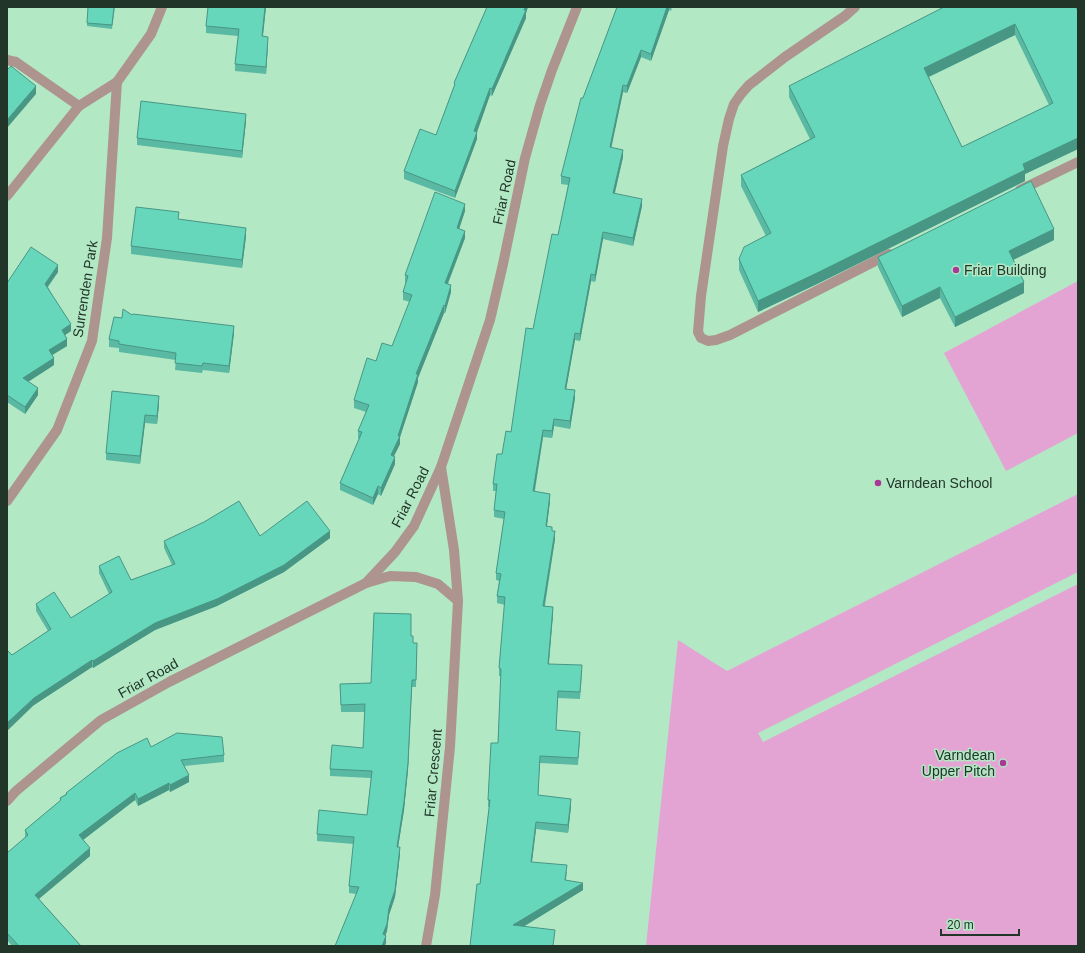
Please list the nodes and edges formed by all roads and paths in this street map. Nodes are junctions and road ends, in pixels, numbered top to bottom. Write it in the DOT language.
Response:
graph roads {
  1 [pos="162,7"];
  2 [pos="577,7"];
  3 [pos="855,7"];
  4 [pos="7,60"];
  5 [pos="117,82"];
  6 [pos="79,106"];
  7 [pos="1078,162"];
  8 [pos="1014,193"];
  9 [pos="7,196"];
  10 [pos="901,249"];
  11 [pos="442,467"];
  12 [pos="7,501"];
  13 [pos="366,583"];
  14 [pos="458,601"];
  15 [pos="7,801"];
  16 [pos="426,946"];
  1 -- 5 [label="street"];
  2 -- 11 [label="street, Friar Road"];
  3 -- 10 [label="street"];
  4 -- 6 [label="street"];
  5 -- 6 [label="street"];
  5 -- 12 [label="street, Surrenden Park"];
  6 -- 9 [label="street"];
  7 -- 8 [label="street"];
  11 -- 13 [label="street, Friar Road"];
  11 -- 14 [label="street, Friar Crescent"];
  13 -- 14 [label="street"];
  13 -- 15 [label="street, Friar Road"];
  14 -- 16 [label="street, Friar Crescent"];
}
